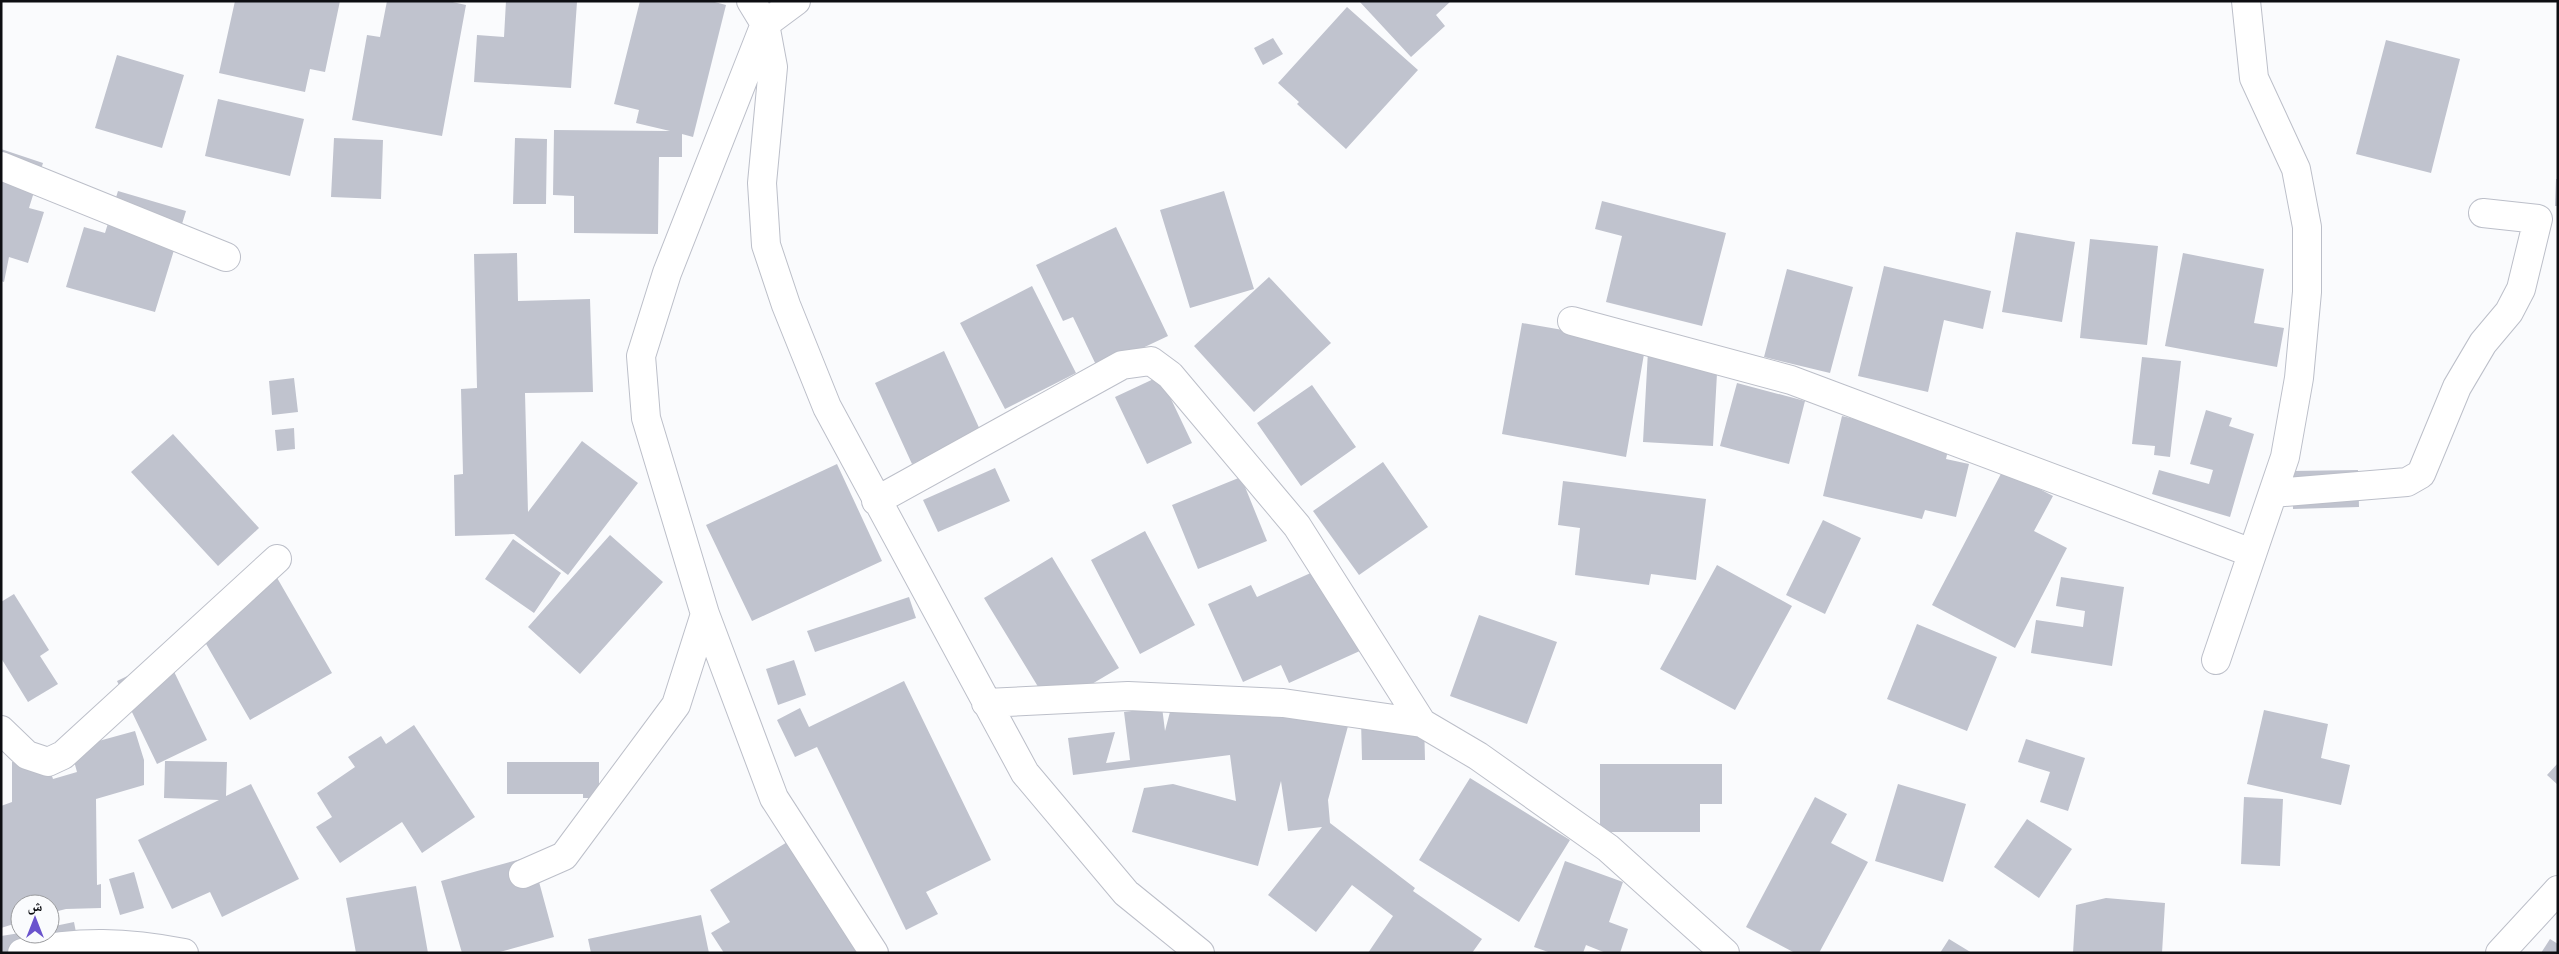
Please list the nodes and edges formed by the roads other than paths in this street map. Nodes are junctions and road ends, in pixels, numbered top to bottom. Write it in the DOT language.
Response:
graph roads {
  1 [pos="751,1"];
  2 [pos="796,1"];
  3 [pos="2246,1"];
  4 [pos="764,24"];
  5 [pos="1,166"];
  6 [pos="2483,213"];
  7 [pos="226,257"];
  8 [pos="1572,321"];
  9 [pos="2273,493"];
  10 [pos="876,501"];
  11 [pos="2252,553"];
  12 [pos="277,559"];
  13 [pos="705,614"];
  14 [pos="2216,660"];
  15 [pos="986,703"];
  16 [pos="1422,723"];
  17 [pos="1,730"];
  18 [pos="523,874"];
  19 [pos="2558,890"];
  20 [pos="22,953"];
  21 [pos="184,953"];
  22 [pos="874,953"];
  23 [pos="1200,953"];
  24 [pos="1725,953"];
  25 [pos="2500,953"];
  1 -- 4 [label="street"];
  2 -- 4 [label="street"];
  3 -- 9 [label="street"];
  4 -- 10 [label="street"];
  4 -- 13 [label="street"];
  5 -- 7 [label="street"];
  6 -- 9 [label="street"];
  8 -- 11 [label="street"];
  9 -- 11 [label="street"];
  10 -- 15 [label="street"];
  10 -- 16 [label="street"];
  11 -- 14 [label="street"];
  12 -- 17 [label="street"];
  13 -- 18 [label="street"];
  13 -- 22 [label="street"];
  15 -- 16 [label="street"];
  15 -- 23 [label="street"];
  16 -- 24 [label="street"];
  19 -- 25 [label="street"];
  20 -- 21 [label="street"];
}
